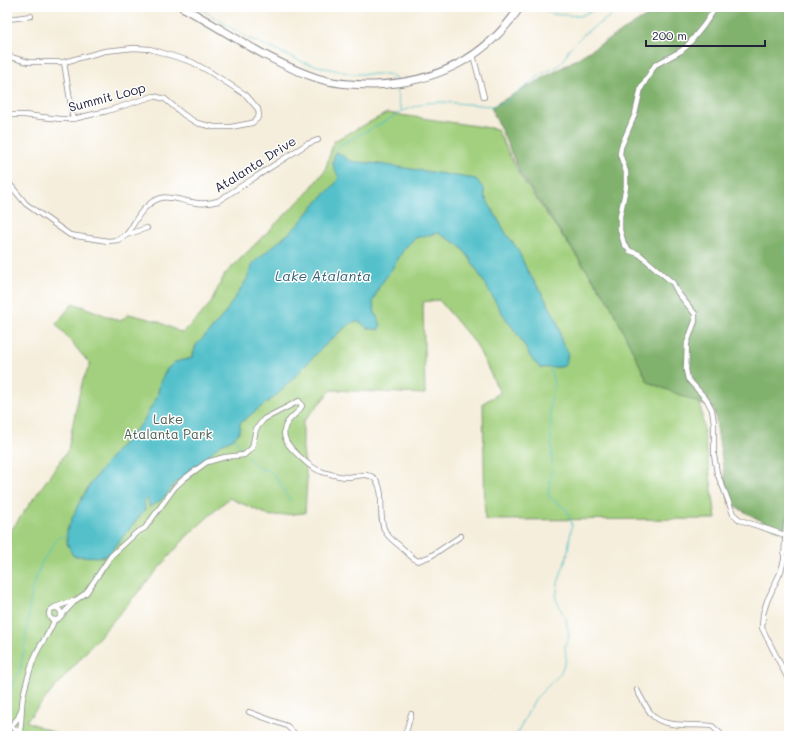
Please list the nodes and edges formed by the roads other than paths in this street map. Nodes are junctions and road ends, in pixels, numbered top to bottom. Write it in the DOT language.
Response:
graph roads {
  1 [pos="182,7"];
  2 [pos="520,7"];
  3 [pos="716,7"];
  4 [pos="31,16"];
  5 [pos="7,19"];
  6 [pos="474,55"];
  7 [pos="7,56"];
  8 [pos="64,62"];
  9 [pos="484,97"];
  10 [pos="7,115"];
  11 [pos="73,119"];
  12 [pos="318,140"];
  13 [pos="7,181"];
  14 [pos="147,228"];
  15 [pos="126,235"];
  16 [pos="789,517"];
  17 [pos="785,535"];
  18 [pos="461,536"];
  19 [pos="76,600"];
  20 [pos="55,607"];
  21 [pos="61,616"];
  22 [pos="54,620"];
  23 [pos="789,681"];
  24 [pos="637,690"];
  25 [pos="22,708"];
  26 [pos="249,712"];
  27 [pos="411,714"];
  28 [pos="9,725"];
  29 [pos="20,731"];
  30 [pos="26,736"];
  31 [pos="297,736"];
  32 [pos="405,736"];
  33 [pos="722,736"];
  1 -- 6 [label="main road"];
  2 -- 6 [label="main road"];
  3 -- 17 [label="street"];
  4 -- 5 [label="street"];
  6 -- 9 [label="street"];
  7 -- 8 [label="street, Summit Loop"];
  8 -- 11 [label="street"];
  8 -- 11 [label="street, Summit Loop"];
  10 -- 11 [label="street, Summit Loop"];
  12 -- 15 [label="street, Atalanta Drive"];
  13 -- 15 [label="street"];
  14 -- 15 [label="street"];
  16 -- 17 [label="street"];
  17 -- 23 [label="street"];
  18 -- 19 [label="street"];
  19 -- 20 [label="street"];
  19 -- 21 [label="street"];
  20 -- 21 [label="street"];
  20 -- 22 [label="street"];
  21 -- 22 [label="street"];
  22 -- 25 [label="street"];
  24 -- 33 [label="street"];
  25 -- 28 [label="street"];
  25 -- 29 [label="street"];
  26 -- 31 [label="street"];
  27 -- 32 [label="street"];
  28 -- 29 [label="street"];
  29 -- 30 [label="street"];
}
